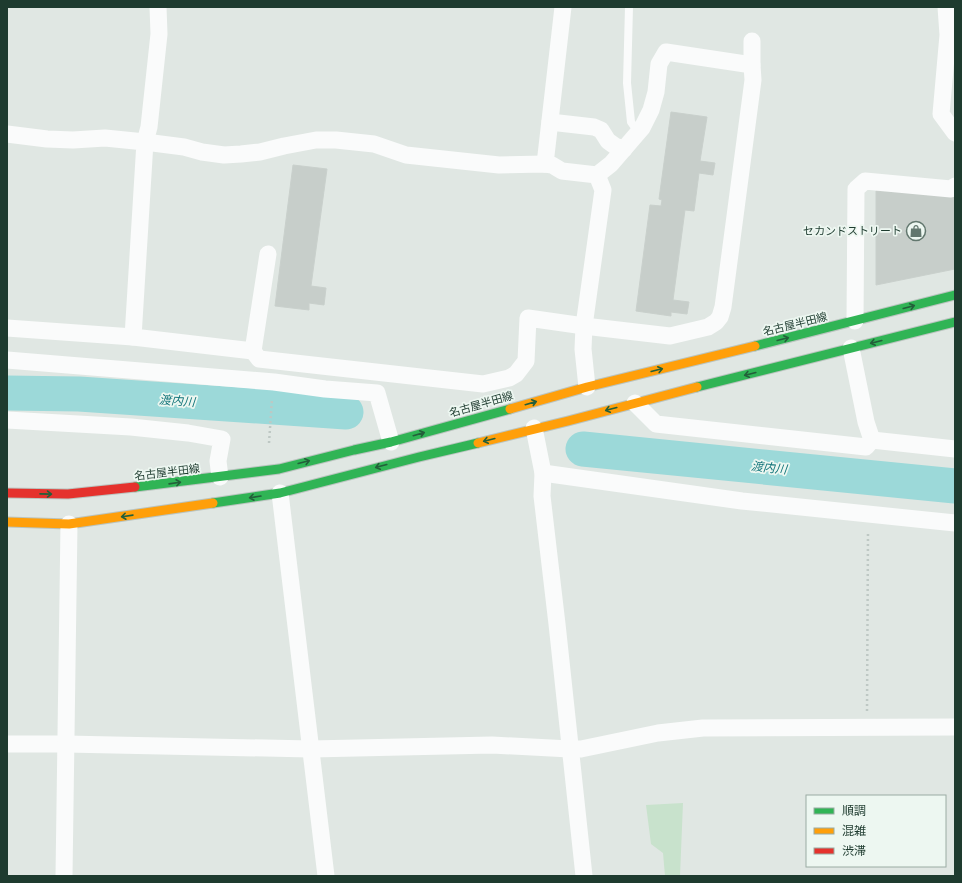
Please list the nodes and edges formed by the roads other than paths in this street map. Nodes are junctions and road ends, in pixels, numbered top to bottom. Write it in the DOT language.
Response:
graph roads {
  1 [pos="158,7"];
  2 [pos="563,7"];
  3 [pos="630,7"];
  4 [pos="946,7"];
  5 [pos="752,40"];
  6 [pos="752,65"];
  7 [pos="550,122"];
  8 [pos="638,132"];
  9 [pos="955,133"];
  10 [pos="7,134"];
  11 [pos="145,142"];
  12 [pos="624,149"];
  13 [pos="545,164"];
  14 [pos="597,175"];
  15 [pos="955,186"];
  16 [pos="268,254"];
  17 [pos="955,295"];
  18 [pos="855,322"];
  19 [pos="955,322"];
  20 [pos="584,326"];
  21 [pos="7,328"];
  22 [pos="134,337"];
  23 [pos="851,348"];
  24 [pos="253,351"];
  25 [pos="7,360"];
  26 [pos="587,387"];
  27 [pos="635,403"];
  28 [pos="7,420"];
  29 [pos="534,428"];
  30 [pos="872,440"];
  31 [pos="391,442"];
  32 [pos="955,449"];
  33 [pos="543,473"];
  34 [pos="220,477"];
  35 [pos="280,493"];
  36 [pos="7,494"];
  37 [pos="7,522"];
  38 [pos="69,524"];
  39 [pos="955,524"];
  40 [pos="955,727"];
  41 [pos="7,744"];
  42 [pos="66,744"];
  43 [pos="311,749"];
  44 [pos="570,749"];
  45 [pos="64,876"];
  46 [pos="326,876"];
  47 [pos="584,876"];
  1 -- 11 [label="street"];
  2 -- 7 [label="street"];
  3 -- 8 [label="lane"];
  4 -- 9 [label="street"];
  5 -- 6 [label="street"];
  6 -- 8 [label="street"];
  6 -- 20 [label="street"];
  7 -- 12 [label="street"];
  7 -- 13 [label="street"];
  8 -- 12 [label="street"];
  10 -- 11 [label="street"];
  11 -- 13 [label="street"];
  11 -- 22 [label="street"];
  12 -- 14 [label="street"];
  13 -- 14 [label="street"];
  14 -- 20 [label="street"];
  15 -- 18 [label="street"];
  16 -- 24 [label="street"];
  18 -- 17 [label="main road, 名古屋半田線, one-way"];
  26 -- 18 [label="main road, 名古屋半田線, one-way"];
  19 -- 23 [label="main road, one-way"];
  20 -- 24 [label="street"];
  20 -- 26 [label="street"];
  21 -- 22 [label="street"];
  22 -- 24 [label="street"];
  23 -- 27 [label="main road, one-way"];
  23 -- 30 [label="street"];
  25 -- 31 [label="street"];
  31 -- 26 [label="main road, 名古屋半田線, one-way"];
  27 -- 29 [label="main road, one-way"];
  27 -- 30 [label="street"];
  28 -- 34 [label="street"];
  29 -- 33 [label="street"];
  29 -- 35 [label="main road, one-way"];
  30 -- 32 [label="street"];
  34 -- 31 [label="main road, 名古屋半田線, one-way"];
  33 -- 39 [label="street"];
  33 -- 44 [label="street"];
  36 -- 34 [label="main road, 名古屋半田線, one-way"];
  35 -- 38 [label="main road, one-way"];
  35 -- 43 [label="street"];
  37 -- 38 [label="main road"];
  38 -- 42 [label="street"];
  40 -- 44 [label="street"];
  41 -- 42 [label="street"];
  42 -- 43 [label="street"];
  42 -- 45 [label="street"];
  43 -- 44 [label="street"];
  43 -- 46 [label="street"];
  44 -- 47 [label="street"];
}
